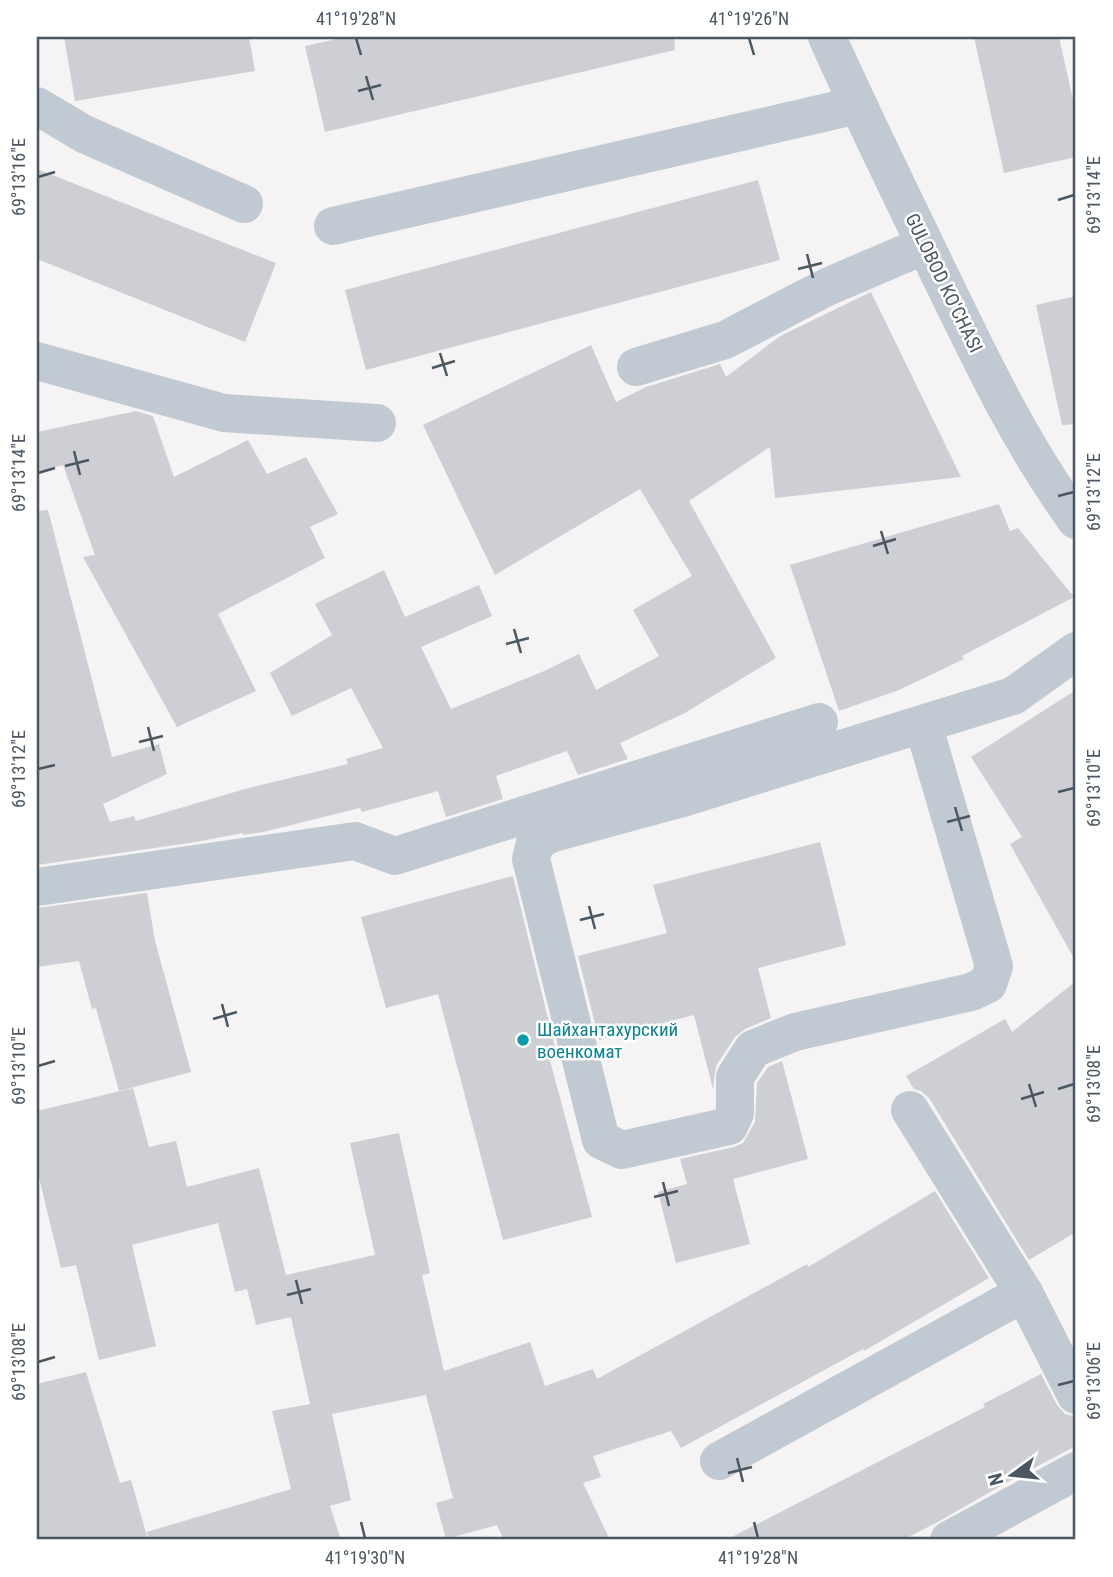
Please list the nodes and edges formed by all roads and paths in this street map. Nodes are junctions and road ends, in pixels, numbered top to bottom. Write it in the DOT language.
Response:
graph roads {
  1 [pos="827,37"];
  2 [pos="858,105"];
  3 [pos="37,106"];
  4 [pos="244,204"];
  5 [pos="333,226"];
  6 [pos="925,245"];
  7 [pos="37,361"];
  8 [pos="636,367"];
  9 [pos="377,423"];
  10 [pos="1076,520"];
  11 [pos="1076,651"];
  12 [pos="819,722"];
  13 [pos="923,724"];
  14 [pos="37,887"];
  15 [pos="910,1110"];
  16 [pos="1024,1293"];
  17 [pos="1076,1395"];
  18 [pos="719,1461"];
  19 [pos="1076,1471"];
  20 [pos="948,1540"];
  1 -- 2 [label="street, GULOBOD KO'CHASI"];
  2 -- 5 [label="street"];
  2 -- 6 [label="street, GULOBOD KO'CHASI"];
  3 -- 4 [label="street"];
  6 -- 8 [label="street"];
  6 -- 10 [label="street, GULOBOD KO'CHASI"];
  7 -- 9 [label="street"];
  11 -- 13 [label="street"];
  12 -- 14 [label="street"];
  13 -- 13 [label="street"];
  15 -- 16 [label="street"];
  16 -- 17 [label="street"];
  16 -- 18 [label="street"];
  19 -- 20 [label="street"];
}
